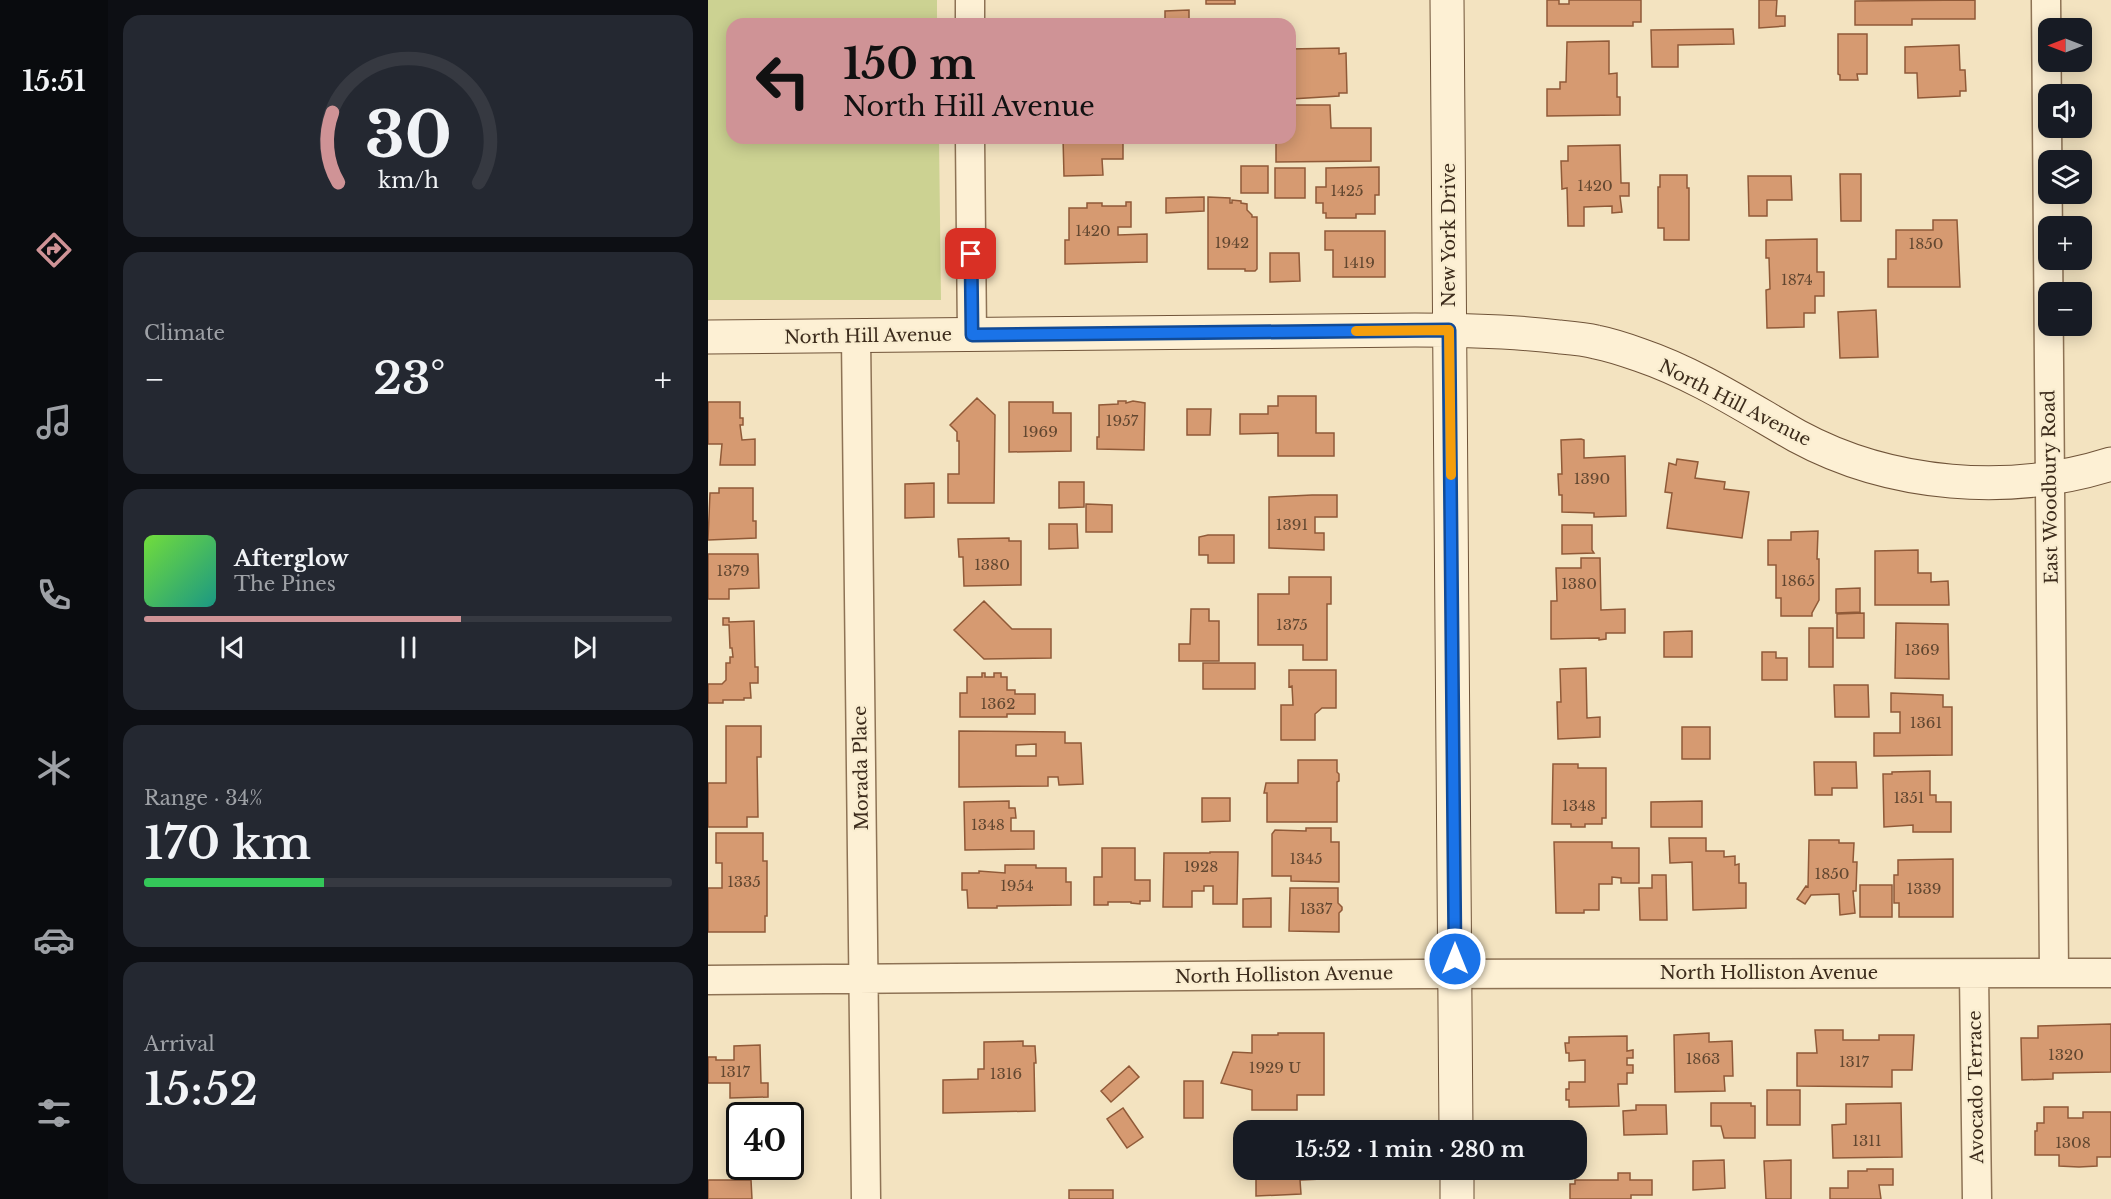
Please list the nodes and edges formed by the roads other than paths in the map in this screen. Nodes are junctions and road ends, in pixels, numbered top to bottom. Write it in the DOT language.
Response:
graph roads {
  1 [pos="970,0"];
  2 [pos="1447,0"];
  3 [pos="2046,0"];
  4 [pos="970,18"];
  5 [pos="970,144"];
  6 [pos="1449,330"];
  7 [pos="972,335"];
  8 [pos="708,336"];
  9 [pos="856,336"];
  10 [pos="2111,464"];
  11 [pos="2050,478"];
  12 [pos="2054,973"];
  13 [pos="2111,973"];
  14 [pos="1455,974"];
  15 [pos="1974,974"];
  16 [pos="865,977"];
  17 [pos="708,980"];
  18 [pos="1456,1120"];
  19 [pos="1457,1180"];
  20 [pos="866,1199"];
  21 [pos="1457,1199"];
  22 [pos="1977,1199"];
  1 -- 4 [label="street"];
  2 -- 6 [label="street, New York Drive"];
  3 -- 11 [label="street, East Woodbury Road"];
  5 -- 7 [label="street"];
  6 -- 7 [label="street, North Hill Avenue"];
  6 -- 11 [label="street, North Hill Avenue"];
  6 -- 14 [label="street, New York Drive"];
  7 -- 9 [label="street, North Hill Avenue"];
  8 -- 9 [label="street, North Hill Avenue"];
  9 -- 16 [label="street, Morada Place"];
  10 -- 11 [label="street, North Hill Avenue"];
  11 -- 12 [label="street, East Woodbury Road"];
  12 -- 13 [label="street, North Holliston Avenue"];
  12 -- 15 [label="street, North Holliston Avenue"];
  14 -- 15 [label="street, North Holliston Avenue"];
  14 -- 16 [label="street, North Holliston Avenue"];
  14 -- 18 [label="street, New York Drive"];
  15 -- 22 [label="street, Avocado Terrace"];
  16 -- 17 [label="street, North Holliston Avenue"];
  16 -- 20 [label="street, Morada Place"];
  19 -- 21 [label="street"];
}
